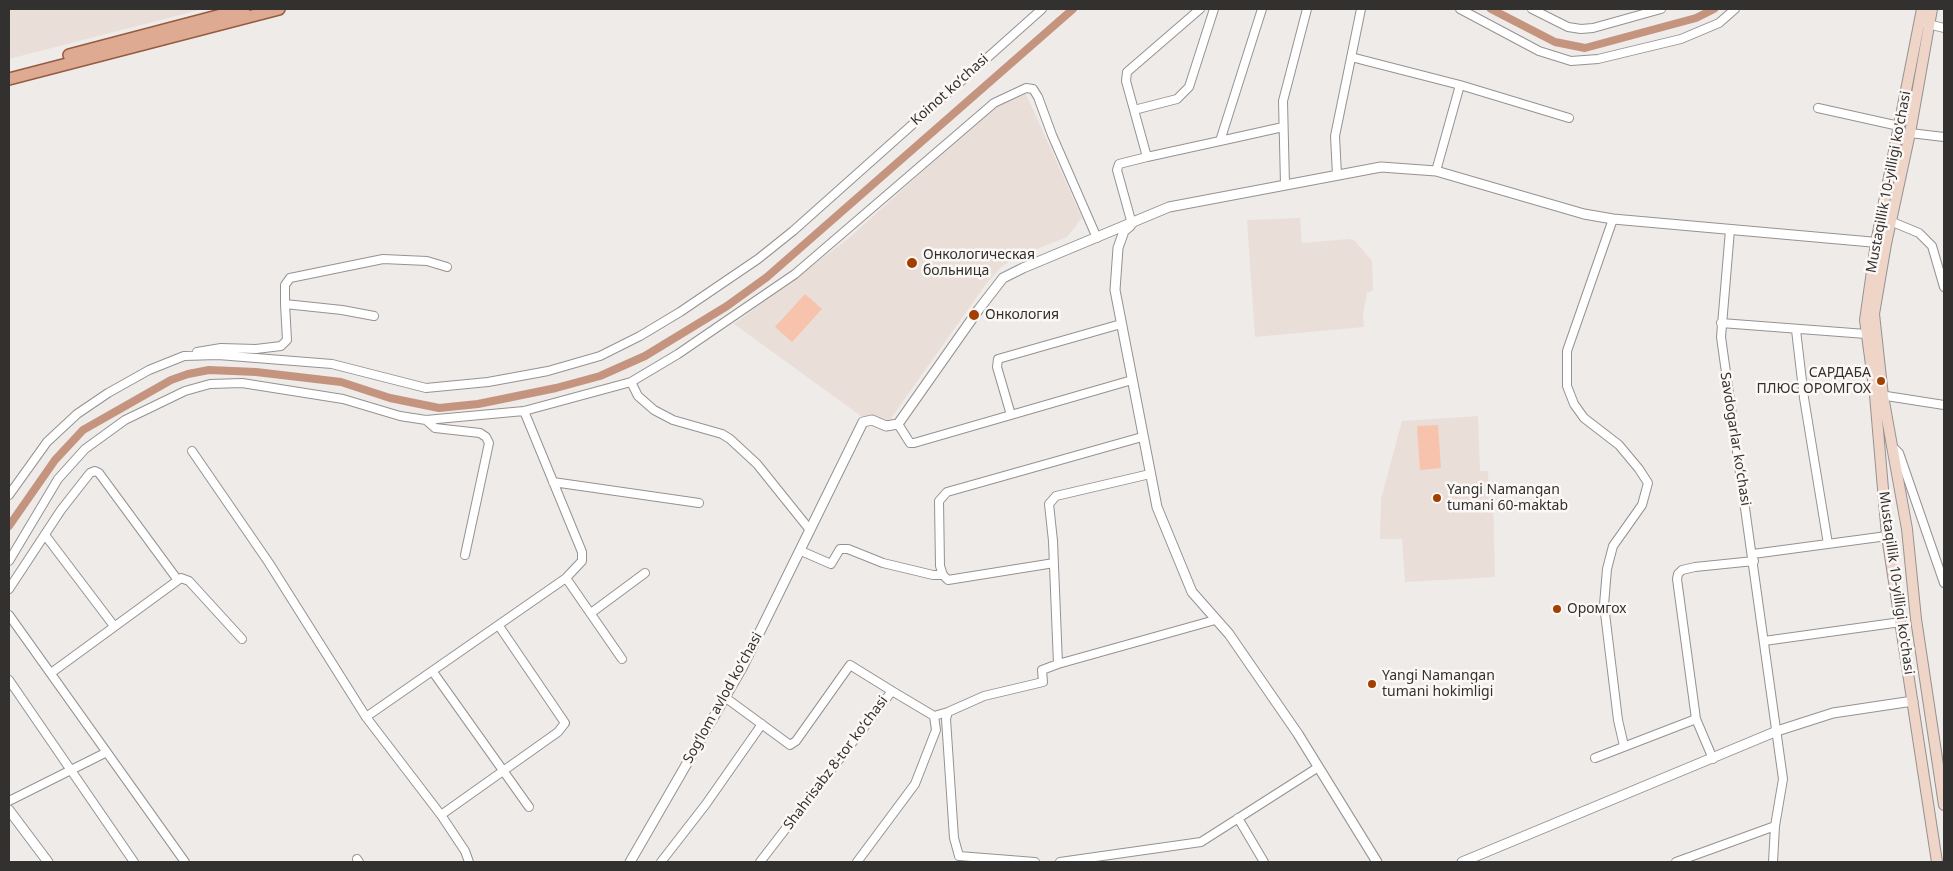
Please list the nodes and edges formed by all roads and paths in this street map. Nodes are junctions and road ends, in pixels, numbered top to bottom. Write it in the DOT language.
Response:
graph roads {
  1 [pos="244,9"];
  2 [pos="279,9"];
  3 [pos="1042,9"];
  4 [pos="1200,9"];
  5 [pos="1214,9"];
  6 [pos="1262,9"];
  7 [pos="1307,9"];
  8 [pos="1361,9"];
  9 [pos="1460,9"];
  10 [pos="1532,9"];
  11 [pos="1661,9"];
  12 [pos="1735,9"];
  13 [pos="1922,9"];
  14 [pos="1932,9"];
  15 [pos="1924,23"];
  16 [pos="188,28"];
  17 [pos="1944,28"];
  18 [pos="1351,57"];
  19 [pos="9,71"];
  20 [pos="9,79"];
  21 [pos="1460,85"];
  22 [pos="1818,108"];
  23 [pos="1134,110"];
  24 [pos="1569,118"];
  25 [pos="1899,126"];
  26 [pos="1283,127"];
  27 [pos="1910,133"];
  28 [pos="1944,136"];
  29 [pos="1220,141"];
  30 [pos="1147,157"];
  31 [pos="1436,171"];
  32 [pos="1337,175"];
  33 [pos="1285,184"];
  34 [pos="1613,219"];
  35 [pos="1890,221"];
  36 [pos="1132,224"];
  37 [pos="1730,230"];
  38 [pos="1097,238"];
  39 [pos="1881,243"];
  40 [pos="447,267"];
  41 [pos="1944,287"];
  42 [pos="285,304"];
  43 [pos="374,316"];
  44 [pos="1721,322"];
  45 [pos="1120,324"];
  46 [pos="1796,330"];
  47 [pos="1866,334"];
  48 [pos="184,356"];
  49 [pos="1132,380"];
  50 [pos="631,382"];
  51 [pos="1879,395"];
  52 [pos="1944,405"];
  53 [pos="524,411"];
  54 [pos="1011,415"];
  55 [pos="426,420"];
  56 [pos="898,424"];
  57 [pos="1142,437"];
  58 [pos="1892,446"];
  59 [pos="192,451"];
  60 [pos="1150,474"];
  61 [pos="553,482"];
  62 [pos="9,495"];
  63 [pos="699,503"];
  64 [pos="810,530"];
  65 [pos="45,535"];
  66 [pos="1887,536"];
  67 [pos="1828,544"];
  68 [pos="800,552"];
  69 [pos="465,555"];
  70 [pos="1754,558"];
  71 [pos="9,561"];
  72 [pos="1054,563"];
  73 [pos="645,573"];
  74 [pos="942,575"];
  75 [pos="566,578"];
  76 [pos="177,579"];
  77 [pos="1944,583"];
  78 [pos="9,589"];
  79 [pos="591,613"];
  80 [pos="9,615"];
  81 [pos="1215,620"];
  82 [pos="1901,622"];
  83 [pos="114,626"];
  84 [pos="499,626"];
  85 [pos="242,639"];
  86 [pos="1764,641"];
  87 [pos="622,659"];
  88 [pos="1058,664"];
  89 [pos="432,672"];
  90 [pos="51,673"];
  91 [pos="9,680"];
  92 [pos="892,690"];
  93 [pos="726,698"];
  94 [pos="1913,701"];
  95 [pos="948,712"];
  96 [pos="934,716"];
  97 [pos="366,717"];
  98 [pos="1696,719"];
  99 [pos="762,724"];
  100 [pos="1777,731"];
  101 [pos="1624,746"];
  102 [pos="105,753"];
  103 [pos="1595,758"];
  104 [pos="1713,759"];
  105 [pos="1317,768"];
  106 [pos="69,770"];
  107 [pos="504,770"];
  108 [pos="9,801"];
  109 [pos="1944,805"];
  110 [pos="529,807"];
  111 [pos="9,810"];
  112 [pos="441,815"];
  113 [pos="1238,818"];
  114 [pos="1775,826"];
  115 [pos="957,859"];
  116 [pos="48,862"];
  117 [pos="134,862"];
  118 [pos="185,862"];
  119 [pos="469,862"];
  120 [pos="630,862"];
  121 [pos="661,862"];
  122 [pos="760,862"];
  123 [pos="857,862"];
  124 [pos="1035,862"];
  125 [pos="1060,862"];
  126 [pos="1264,862"];
  127 [pos="1377,862"];
  128 [pos="1462,862"];
  129 [pos="1676,862"];
  130 [pos="1773,862"];
  131 [pos="1937,862"];
  1 -- 16 [label="main road"];
  2 -- 16 [label="main road"];
  3 -- 48 [label="street, Koinot koʻchasi"];
  4 -- 23 [label="street"];
  5 -- 23 [label="street"];
  6 -- 29 [label="street"];
  7 -- 26 [label="street"];
  8 -- 18 [label="street"];
  9 -- 12 [label="street"];
  10 -- 11 [label="street"];
  13 -- 15 [label="main road, Mustaqillik 10-yilligi ko'chasi"];
  14 -- 15 [label="main road, Mustaqillik 10-yilligi ko'chasi"];
  15 -- 17 [label="street"];
  15 -- 25 [label="main road, Mustaqillik 10-yilligi ko'chasi"];
  15 -- 27 [label="main road, Mustaqillik 10-yilligi ko'chasi"];
  16 -- 19 [label="main road"];
  16 -- 20 [label="main road"];
  18 -- 21 [label="street"];
  18 -- 32 [label="street"];
  21 -- 24 [label="street"];
  21 -- 31 [label="street"];
  22 -- 25 [label="street"];
  23 -- 30 [label="street"];
  25 -- 39 [label="main road, Mustaqillik 10-yilligi ko'chasi"];
  26 -- 29 [label="street"];
  26 -- 33 [label="street"];
  27 -- 28 [label="street"];
  27 -- 35 [label="main road, Mustaqillik 10-yilligi ko'chasi"];
  29 -- 30 [label="street"];
  30 -- 36 [label="street"];
  31 -- 32 [label="street"];
  31 -- 34 [label="street"];
  32 -- 33 [label="street"];
  33 -- 36 [label="street"];
  34 -- 37 [label="street"];
  34 -- 101 [label="street"];
  35 -- 39 [label="main road, Mustaqillik 10-yilligi ko'chasi"];
  35 -- 41 [label="street"];
  36 -- 38 [label="street"];
  36 -- 45 [label="street"];
  37 -- 39 [label="street"];
  37 -- 44 [label="street, Savdogarlar koʻchasi"];
  38 -- 50 [label="street"];
  38 -- 56 [label="street"];
  39 -- 47 [label="main road, Mustaqillik 10-yilligi ko'chasi"];
  39 -- 51 [label="main road, Mustaqillik 10-yilligi ko'chasi"];
  40 -- 42 [label="street"];
  42 -- 43 [label="street"];
  42 -- 48 [label="street"];
  44 -- 46 [label="street"];
  44 -- 70 [label="street, Savdogarlar koʻchasi"];
  45 -- 49 [label="street"];
  45 -- 54 [label="street"];
  46 -- 47 [label="street"];
  46 -- 67 [label="street"];
  47 -- 51 [label="main road, Mustaqillik 10-yilligi ko'chasi"];
  48 -- 62 [label="street"];
  49 -- 54 [label="street"];
  49 -- 57 [label="street"];
  50 -- 53 [label="street"];
  50 -- 64 [label="street"];
  51 -- 52 [label="street"];
  51 -- 58 [label="main road, Mustaqillik 10-yilligi ko'chasi"];
  51 -- 66 [label="main road, Mustaqillik 10-yilligi ko'chasi"];
  53 -- 55 [label="street"];
  53 -- 61 [label="street"];
  54 -- 56 [label="street"];
  55 -- 69 [label="street"];
  55 -- 71 [label="street"];
  56 -- 64 [label="street, Sogʻlom avlod koʻchasi"];
  57 -- 60 [label="street"];
  57 -- 74 [label="street"];
  58 -- 77 [label="street"];
  58 -- 109 [label="main road, Mustaqillik 10-yilligi ko'chasi"];
  59 -- 97 [label="street"];
  60 -- 72 [label="street"];
  60 -- 81 [label="street"];
  61 -- 63 [label="street"];
  61 -- 75 [label="street"];
  64 -- 68 [label="street, Sogʻlom avlod koʻchasi"];
  65 -- 76 [label="street"];
  65 -- 78 [label="street"];
  65 -- 83 [label="street"];
  66 -- 67 [label="street"];
  66 -- 82 [label="main road, Mustaqillik 10-yilligi ko'chasi"];
  67 -- 70 [label="street"];
  68 -- 74 [label="street"];
  68 -- 93 [label="street, Sogʻlom avlod koʻchasi"];
  70 -- 86 [label="street, Savdogarlar koʻchasi"];
  70 -- 98 [label="street"];
  72 -- 74 [label="street"];
  72 -- 88 [label="street"];
  73 -- 79 [label="street"];
  75 -- 79 [label="street"];
  75 -- 84 [label="street"];
  76 -- 83 [label="street"];
  76 -- 85 [label="street"];
  79 -- 87 [label="street"];
  80 -- 90 [label="street"];
  81 -- 88 [label="street"];
  81 -- 105 [label="street"];
  82 -- 86 [label="street"];
  82 -- 94 [label="main road, Mustaqillik 10-yilligi ko'chasi"];
  83 -- 90 [label="street"];
  84 -- 89 [label="street"];
  84 -- 107 [label="street"];
  86 -- 100 [label="street, Savdogarlar koʻchasi"];
  88 -- 95 [label="street"];
  89 -- 97 [label="street"];
  89 -- 107 [label="street"];
  90 -- 102 [label="street"];
  91 -- 106 [label="street"];
  92 -- 96 [label="street, Shahrisabz 8-tor koʻchasi"];
  92 -- 99 [label="street"];
  92 -- 122 [label="street, Shahrisabz 8-tor koʻchasi"];
  93 -- 99 [label="street"];
  93 -- 120 [label="street, Sogʻlom avlod koʻchasi"];
  94 -- 100 [label="street"];
  94 -- 131 [label="main road, Mustaqillik 10-yilligi ko'chasi"];
  95 -- 96 [label="street"];
  95 -- 115 [label="street"];
  96 -- 123 [label="street"];
  97 -- 112 [label="street"];
  98 -- 101 [label="street"];
  98 -- 104 [label="street"];
  99 -- 121 [label="street"];
  100 -- 104 [label="street"];
  100 -- 114 [label="street, Savdogarlar koʻchasi"];
  101 -- 103 [label="street"];
  102 -- 106 [label="street"];
  102 -- 118 [label="street"];
  104 -- 128 [label="street"];
  105 -- 113 [label="street"];
  105 -- 127 [label="street"];
  106 -- 108 [label="street"];
  106 -- 117 [label="street"];
  107 -- 110 [label="street"];
  107 -- 112 [label="street"];
  111 -- 116 [label="street"];
  112 -- 119 [label="street"];
  113 -- 125 [label="street"];
  113 -- 126 [label="street"];
  114 -- 129 [label="street"];
  114 -- 130 [label="street, Savdogarlar koʻchasi"];
  115 -- 124 [label="street"];
}
